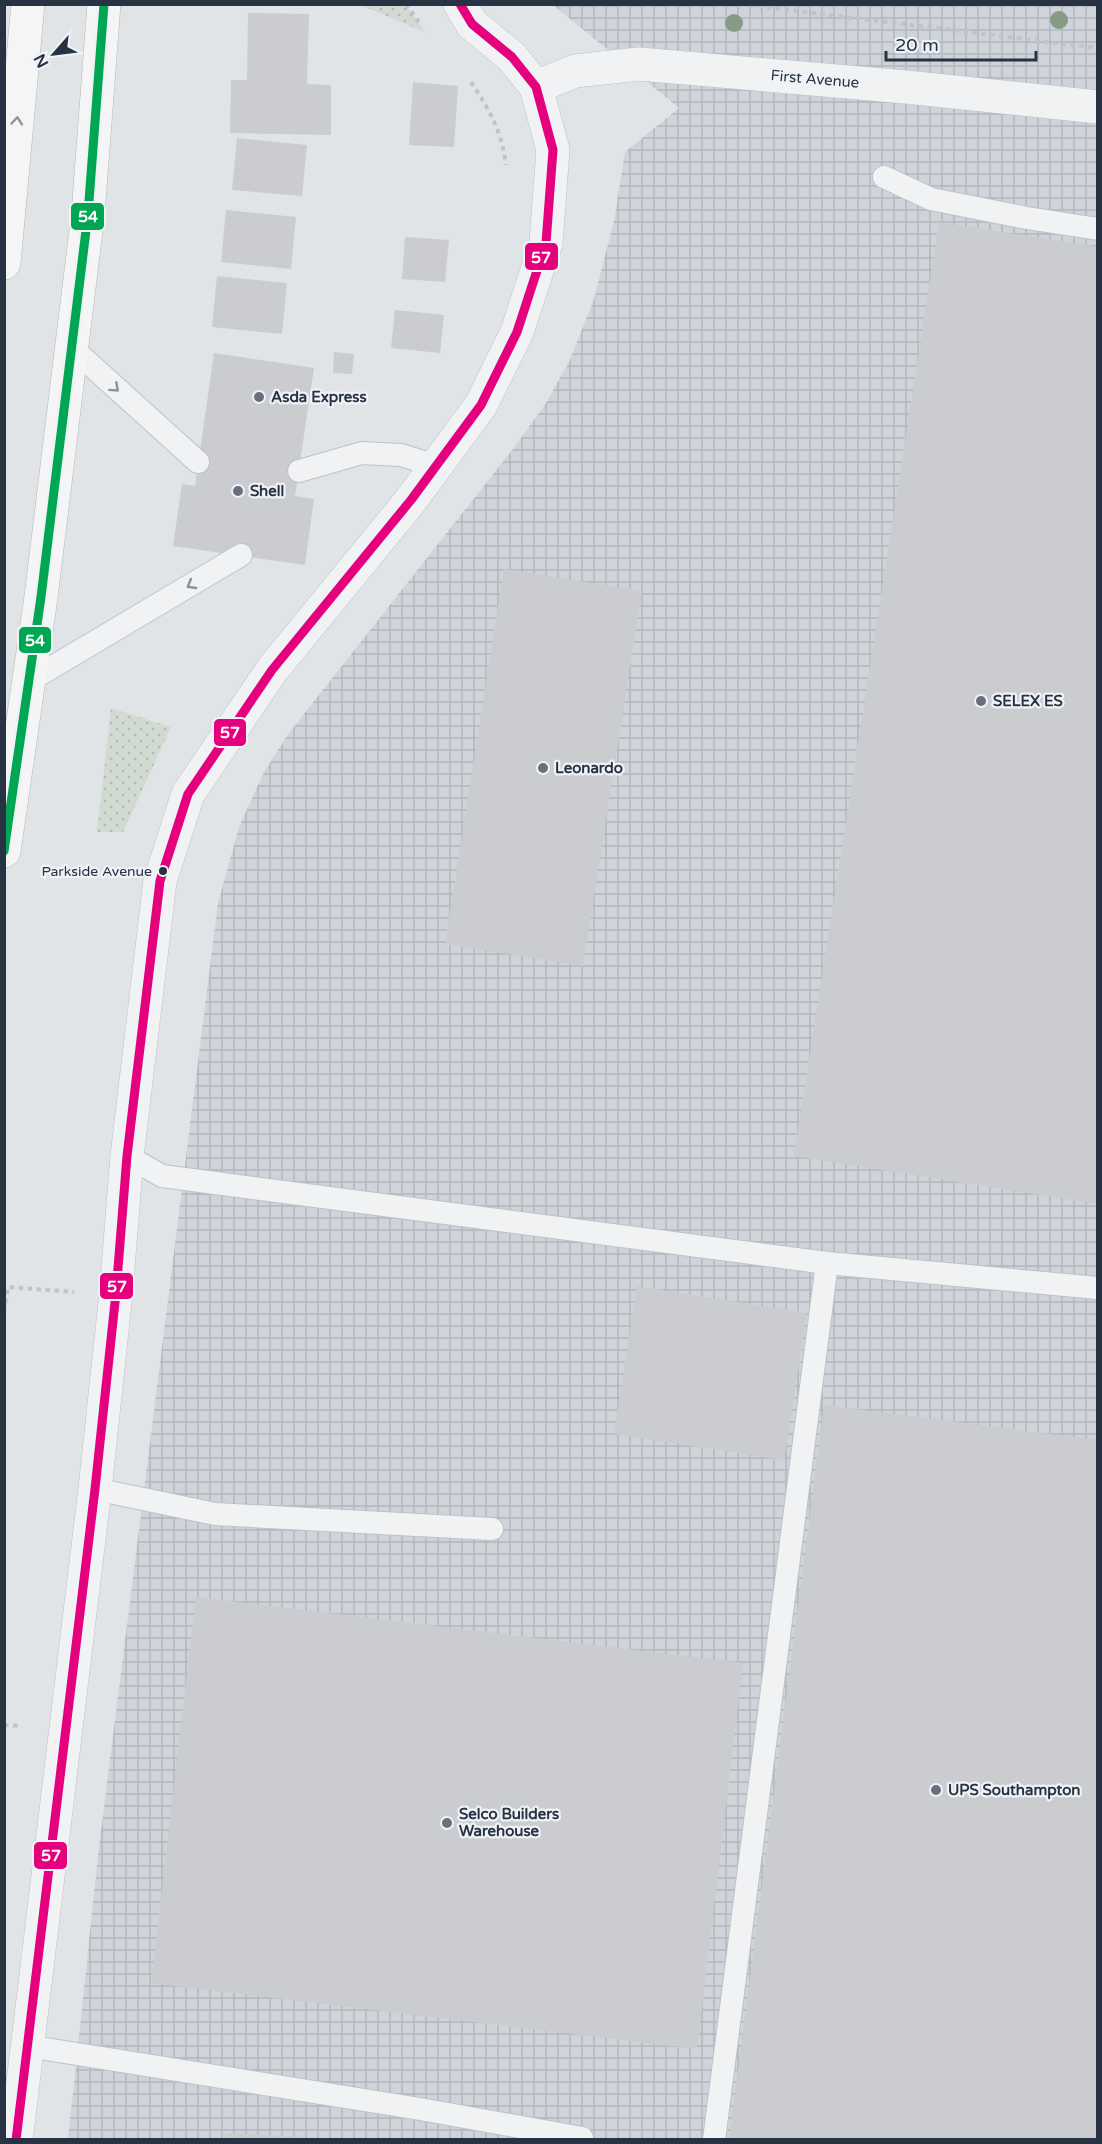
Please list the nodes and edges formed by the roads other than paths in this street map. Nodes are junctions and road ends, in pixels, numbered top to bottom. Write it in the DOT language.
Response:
graph roads {
  1 [pos="28,4"];
  2 [pos="104,4"];
  3 [pos="460,4"];
  4 [pos="536,87"];
  5 [pos="1097,101"];
  6 [pos="884,177"];
  7 [pos="1098,229"];
  8 [pos="4,262"];
  9 [pos="72,348"];
  10 [pos="198,462"];
  11 [pos="436,466"];
  12 [pos="298,471"];
  13 [pos="241,555"];
  14 [pos="29,681"];
  15 [pos="4,850"];
  16 [pos="127,1156"];
  17 [pos="827,1263"];
  18 [pos="1098,1288"];
  19 [pos="95,1489"];
  20 [pos="492,1529"];
  21 [pos="27,2046"];
  22 [pos="582,2138"];
  23 [pos="16,2139"];
  24 [pos="714,2139"];
  8 -- 1 [label="highway, one-way"];
  2 -- 9 [label="highway"];
  3 -- 4 [label="street"];
  4 -- 5 [label="street, First Avenue"];
  4 -- 11 [label="street"];
  6 -- 7 [label="lane"];
  9 -- 10 [label="lane, one-way"];
  9 -- 14 [label="highway"];
  11 -- 12 [label="lane"];
  11 -- 16 [label="street"];
  13 -- 14 [label="lane, one-way"];
  14 -- 15 [label="highway"];
  16 -- 17 [label="lane"];
  16 -- 19 [label="street"];
  17 -- 18 [label="lane"];
  17 -- 24 [label="lane"];
  19 -- 20 [label="lane"];
  19 -- 21 [label="street"];
  21 -- 22 [label="lane"];
  21 -- 23 [label="street"];
}
